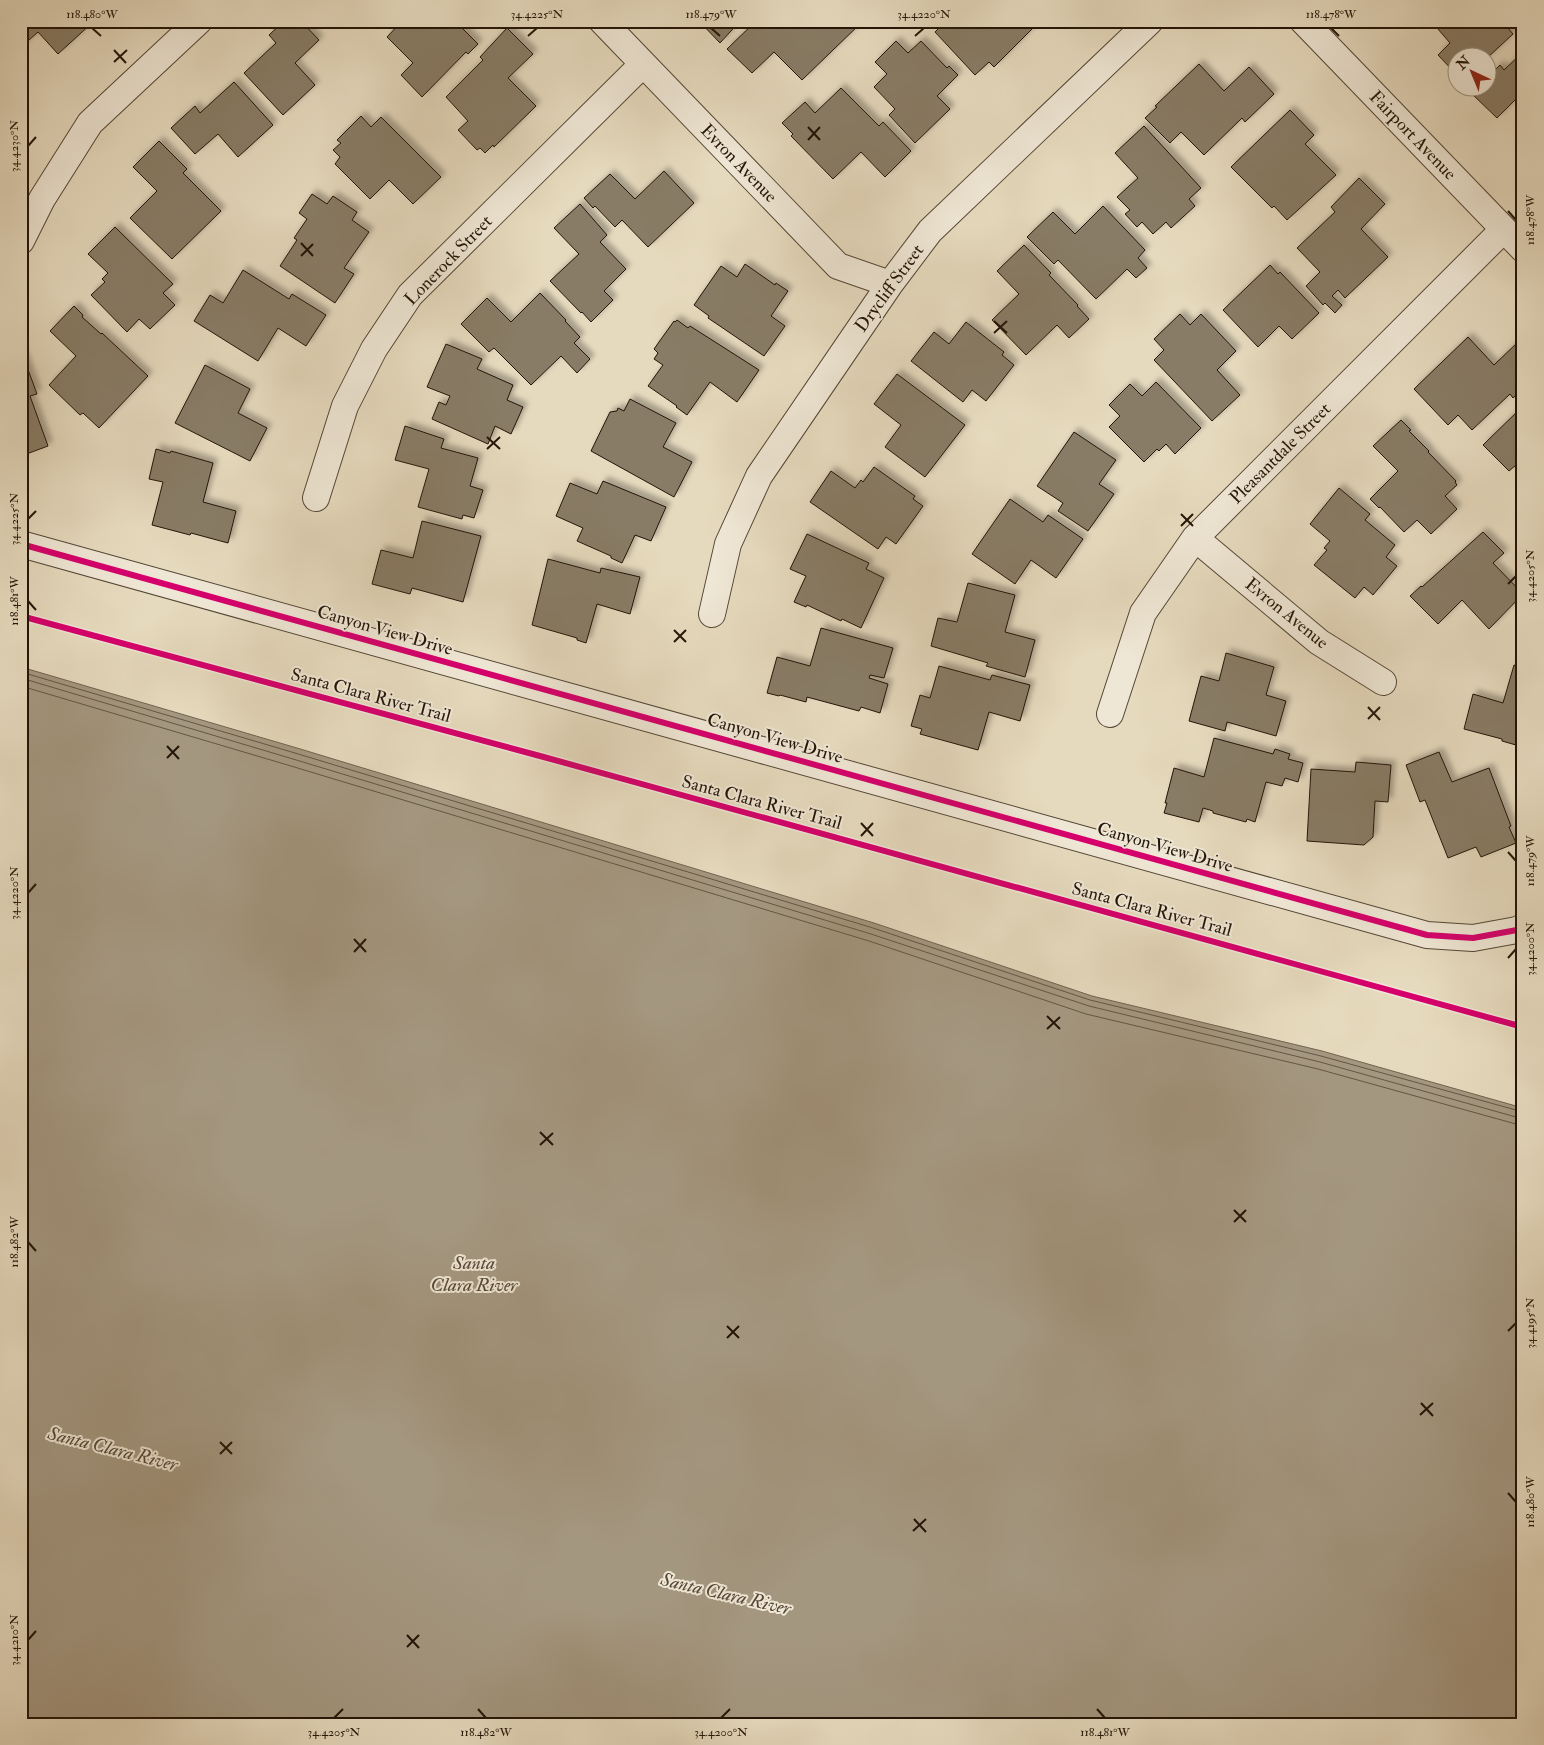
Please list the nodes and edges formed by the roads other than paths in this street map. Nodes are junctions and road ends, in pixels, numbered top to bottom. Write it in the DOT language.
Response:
graph roads {
  1 [pos="199,21"];
  2 [pos="602,21"];
  3 [pos="1150,21"];
  4 [pos="1303,21"];
  5 [pos="643,64"];
  6 [pos="1503,230"];
  7 [pos="21,241"];
  8 [pos="1523,249"];
  9 [pos="890,284"];
  10 [pos="316,498"];
  11 [pos="1195,538"];
  12 [pos="21,544"];
  13 [pos="712,614"];
  14 [pos="1383,682"];
  15 [pos="1110,714"];
  16 [pos="1523,927"];
  1 -- 7 [label="street"];
  2 -- 5 [label="street, Evron Avenue"];
  3 -- 9 [label="street, Drycliff Street"];
  4 -- 6 [label="street, Fairport Avenue"];
  5 -- 9 [label="street, Evron Avenue"];
  5 -- 10 [label="street, Lonerock Street"];
  6 -- 8 [label="street, Fairport Avenue"];
  6 -- 11 [label="street, Pleasantdale Street"];
  9 -- 13 [label="street, Drycliff Street"];
  11 -- 14 [label="street, Evron Avenue"];
  11 -- 15 [label="street, Pleasantdale Street"];
  12 -- 16 [label="street, Canyon View Drive"];
}
